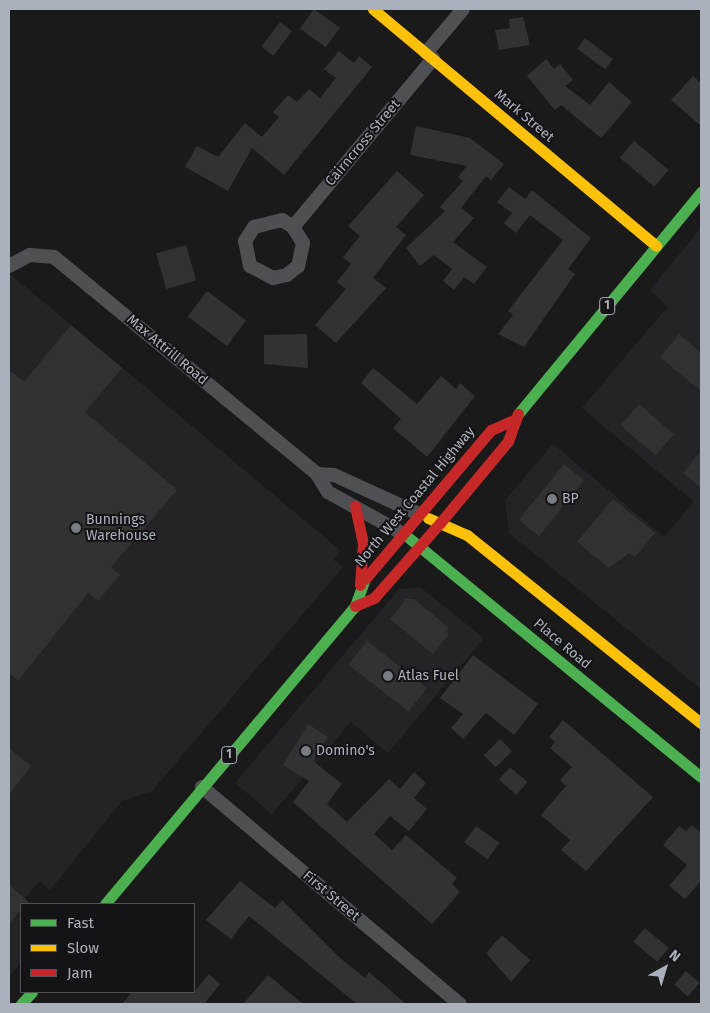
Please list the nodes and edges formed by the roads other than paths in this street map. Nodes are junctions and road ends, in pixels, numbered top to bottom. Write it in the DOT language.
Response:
graph roads {
  1 [pos="373,9"];
  2 [pos="462,9"];
  3 [pos="429,56"];
  4 [pos="701,192"];
  5 [pos="293,227"];
  6 [pos="656,246"];
  7 [pos="9,266"];
  8 [pos="513,420"];
  9 [pos="317,474"];
  10 [pos="355,506"];
  11 [pos="420,514"];
  12 [pos="440,523"];
  13 [pos="403,534"];
  14 [pos="420,547"];
  15 [pos="360,585"];
  16 [pos="355,606"];
  17 [pos="701,723"];
  18 [pos="701,777"];
  19 [pos="202,787"];
  20 [pos="106,903"];
  21 [pos="31,993"];
  22 [pos="21,1004"];
  23 [pos="460,1004"];
  1 -- 3 [label="main road, Mark Street"];
  2 -- 3 [label="street, Cairncross Street"];
  3 -- 5 [label="street, Cairncross Street"];
  3 -- 6 [label="main road, Mark Street"];
  4 -- 6 [label="main road, North West Coastal Highway / 1"];
  5 -- 5 [label="street"];
  6 -- 8 [label="main road, North West Coastal Highway / 1"];
  7 -- 9 [label="street, Max Attrill Road"];
  8 -- 11 [label="main road, North West Coastal Highway / 1"];
  8 -- 12 [label="main road, North West Coastal Highway / 1"];
  9 -- 10 [label="street, Max Attrill Road"];
  9 -- 11 [label="street, Max Attrill Road"];
  10 -- 13 [label="street, Max Attrill Road"];
  10 -- 15 [label="main road"];
  11 -- 12 [label="main road, Place Road"];
  11 -- 13 [label="main road, North West Coastal Highway / 1"];
  12 -- 14 [label="main road, North West Coastal Highway / 1"];
  12 -- 17 [label="main road, Place Road"];
  13 -- 14 [label="main road, Place Road"];
  13 -- 15 [label="main road, North West Coastal Highway / 1"];
  14 -- 16 [label="main road, North West Coastal Highway / 1"];
  14 -- 18 [label="main road, Place Road"];
  15 -- 16 [label="main road, North West Coastal Highway / 1"];
  16 -- 19 [label="main road, North West Coastal Highway / 1"];
  19 -- 20 [label="main road, North West Coastal Highway / 1"];
  19 -- 23 [label="street, First Street"];
  21 -- 22 [label="main road"];
}
